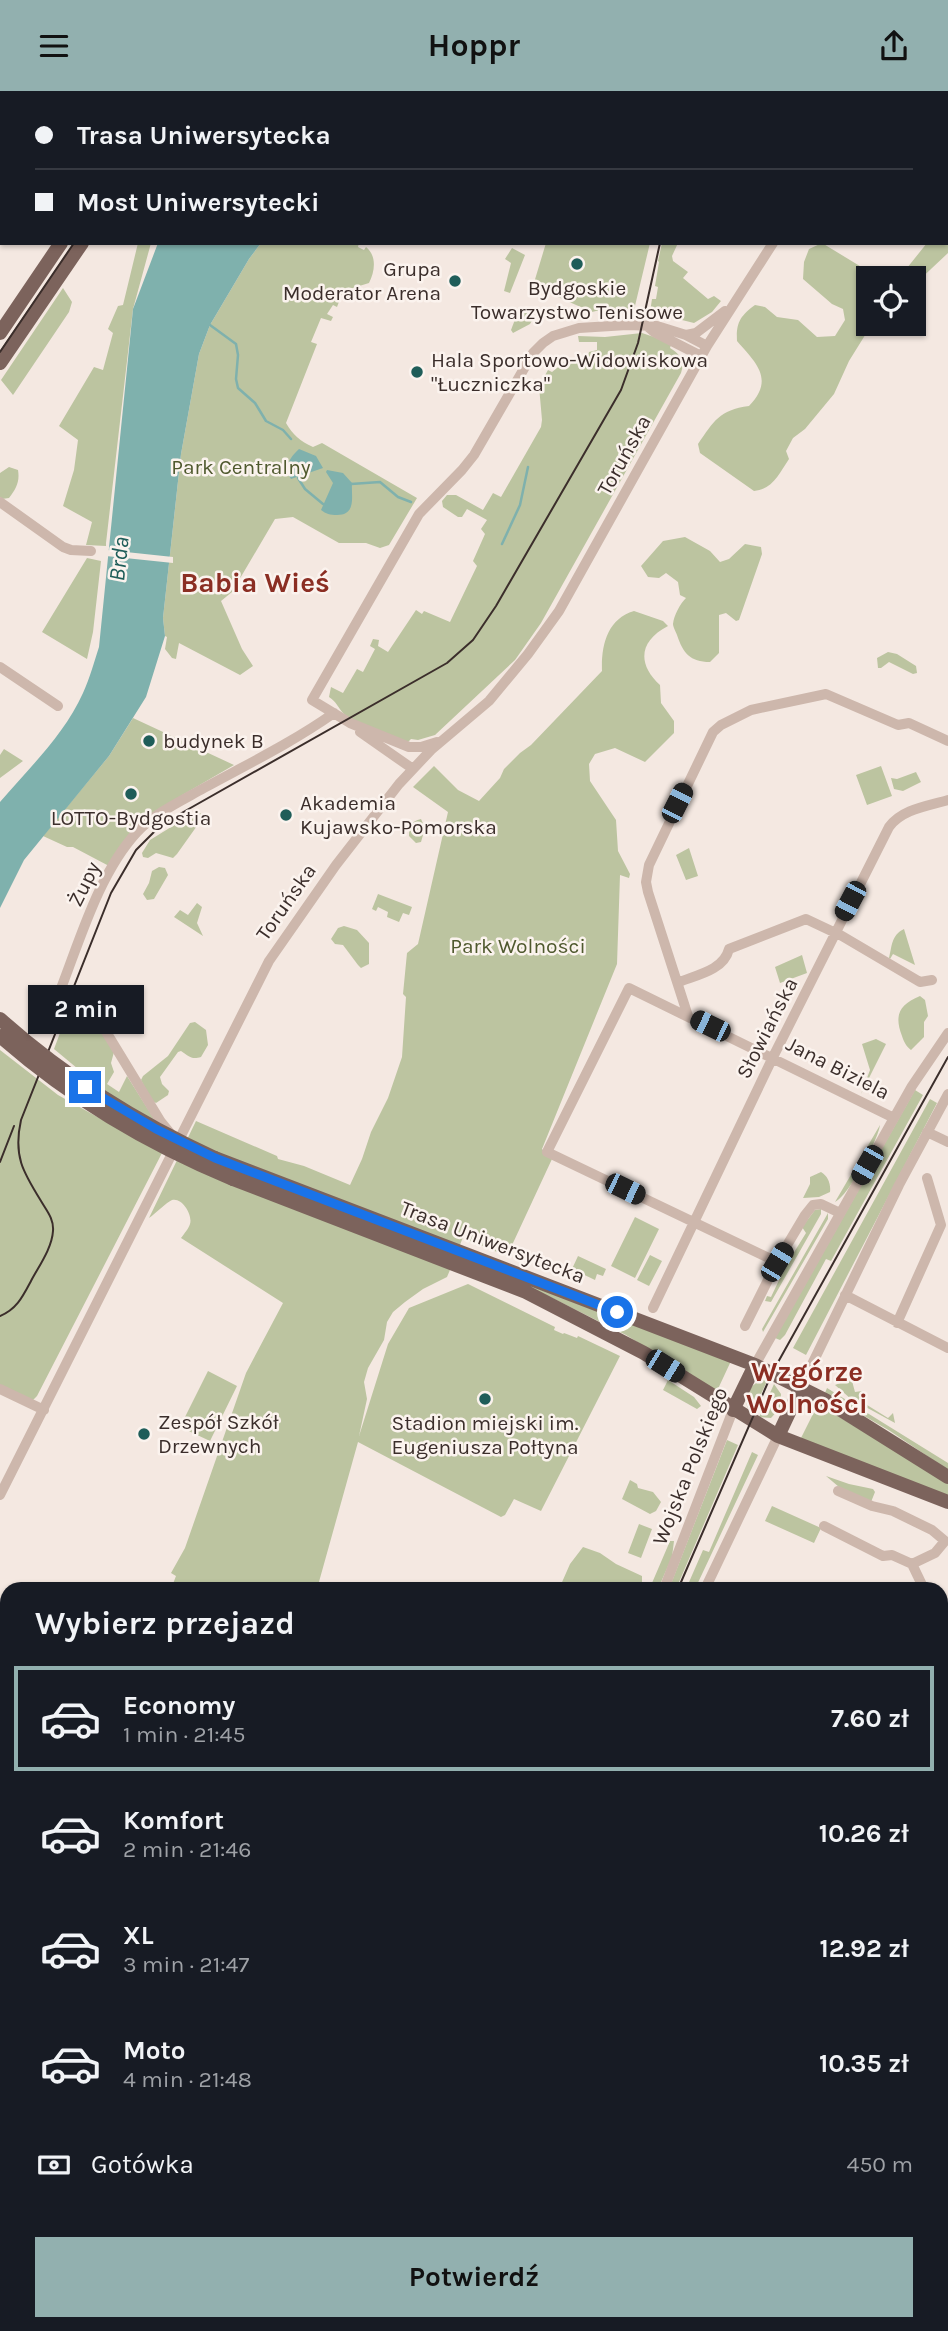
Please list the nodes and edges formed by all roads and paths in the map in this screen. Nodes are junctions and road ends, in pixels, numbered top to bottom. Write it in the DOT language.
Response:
graph roads {
  1 [pos="60,245"];
  2 [pos="81,245"];
  3 [pos="772,245"];
  4 [pos="733,305"];
  5 [pos="647,326"];
  6 [pos="0,333"];
  7 [pos="686,335"];
  8 [pos="704,351"];
  9 [pos="0,363"];
  10 [pos="0,502"];
  11 [pos="91,551"];
  12 [pos="0,667"];
  13 [pos="58,706"];
  14 [pos="334,713"];
  15 [pos="351,723"];
  16 [pos="444,738"];
  17 [pos="948,741"];
  18 [pos="409,747"];
  19 [pos="416,766"];
  20 [pos="948,800"];
  21 [pos="836,933"];
  22 [pos="932,981"];
  23 [pos="679,982"];
  24 [pos="688,1016"];
  25 [pos="0,1019"];
  26 [pos="948,1033"];
  27 [pos="0,1036"];
  28 [pos="773,1057"];
  29 [pos="948,1094"];
  30 [pos="894,1118"];
  31 [pos="927,1132"];
  32 [pos="179,1137"];
  33 [pos="948,1142"];
  34 [pos="927,1178"];
  35 [pos="840,1213"];
  36 [pos="695,1222"];
  37 [pos="405,1238"];
  38 [pos="777,1262"];
  39 [pos="845,1295"];
  40 [pos="653,1308"];
  41 [pos="897,1323"];
  42 [pos="745,1326"];
  43 [pos="948,1348"];
  44 [pos="755,1365"];
  45 [pos="801,1387"];
  46 [pos="0,1389"];
  47 [pos="44,1410"];
  48 [pos="733,1410"];
  49 [pos="778,1436"];
  50 [pos="948,1476"];
  51 [pos="838,1491"];
  52 [pos="0,1495"];
  53 [pos="948,1502"];
  54 [pos="824,1526"];
  55 [pos="912,1564"];
  56 [pos="667,1582"];
  57 [pos="708,1582"];
  58 [pos="921,1582"];
  1 -- 6 [label="main road"];
  2 -- 9 [label="main road"];
  3 -- 4 [label="street, Toruńska"];
  4 -- 7 [label="street"];
  4 -- 8 [label="street, Toruńska"];
  5 -- 7 [label="street"];
  5 -- 8 [label="street"];
  5 -- 14 [label="street"];
  7 -- 8 [label="street"];
  8 -- 16 [label="street, Toruńska"];
  10 -- 11 [label="street"];
  12 -- 13 [label="street"];
  14 -- 15 [label="street"];
  14 -- 32 [label="street, Żupy"];
  15 -- 18 [label="street"];
  15 -- 19 [label="street"];
  16 -- 18 [label="street"];
  16 -- 19 [label="street, Toruńska"];
  17 -- 23 [label="street"];
  18 -- 19 [label="street"];
  19 -- 32 [label="street, Toruńska"];
  20 -- 21 [label="street, Słowiańska"];
  21 -- 22 [label="street"];
  21 -- 23 [label="street"];
  21 -- 28 [label="street, Słowiańska"];
  23 -- 24 [label="street"];
  24 -- 28 [label="street, Jana Biziela"];
  24 -- 36 [label="street, Jana Biziela"];
  25 -- 37 [label="main road, Trasa Uniwersytecka, bridge"];
  26 -- 30 [label="street, Wojska Polskiego"];
  27 -- 37 [label="main road, Trasa Uniwersytecka, bridge"];
  28 -- 30 [label="street, Jana Biziela"];
  28 -- 36 [label="street, Słowiańska"];
  29 -- 31 [label="street"];
  30 -- 35 [label="street, Wojska Polskiego"];
  31 -- 33 [label="street"];
  31 -- 39 [label="street"];
  32 -- 47 [label="street, Toruńska"];
  34 -- 41 [label="street"];
  35 -- 38 [label="street"];
  35 -- 44 [label="street, Wojska Polskiego"];
  36 -- 38 [label="street"];
  36 -- 40 [label="street, Słowiańska"];
  37 -- 44 [label="main road, Trasa Uniwersytecka"];
  37 -- 48 [label="main road, Trasa Uniwersytecka"];
  38 -- 42 [label="street"];
  39 -- 41 [label="street"];
  39 -- 45 [label="street"];
  41 -- 43 [label="street"];
  44 -- 45 [label="main road, Trasa Uniwersytecka"];
  44 -- 48 [label="main road, Wojska Polskiego"];
  45 -- 49 [label="main road"];
  45 -- 50 [label="main road"];
  46 -- 47 [label="street"];
  47 -- 52 [label="street, Toruńska"];
  48 -- 49 [label="main road, Trasa Uniwersytecka"];
  48 -- 56 [label="street, Wojska Polskiego"];
  49 -- 53 [label="main road"];
  49 -- 57 [label="street"];
  51 -- 55 [label="street"];
  54 -- 55 [label="street"];
  55 -- 58 [label="street"];
}
